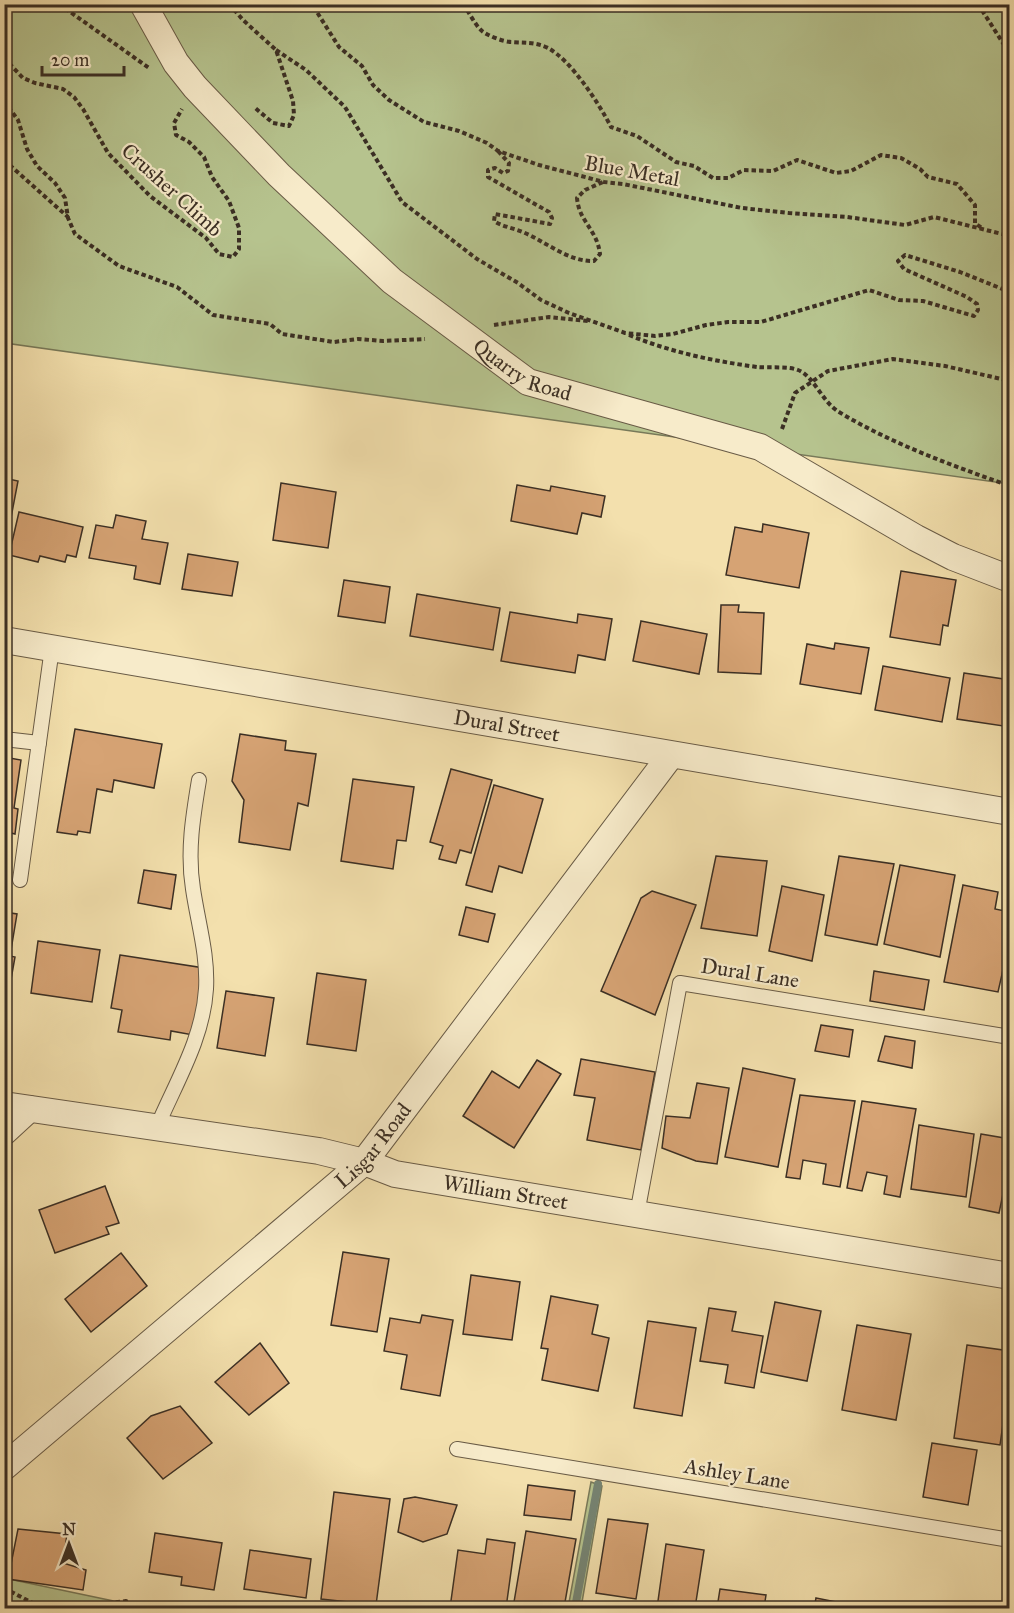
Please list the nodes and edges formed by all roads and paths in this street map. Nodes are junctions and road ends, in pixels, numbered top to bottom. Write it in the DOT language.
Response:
graph roads {
  1 [pos="59,4"];
  2 [pos="143,4"];
  3 [pos="229,4"];
  4 [pos="306,4"];
  5 [pos="463,4"];
  6 [pos="978,4"];
  7 [pos="276,50"];
  8 [pos="1010,54"];
  9 [pos="4,58"];
  10 [pos="176,63"];
  11 [pos="195,87"];
  12 [pos="4,101"];
  13 [pos="247,101"];
  14 [pos="498,151"];
  15 [pos="4,160"];
  16 [pos="604,182"];
  17 [pos="68,218"];
  18 [pos="985,231"];
  19 [pos="1010,237"];
  20 [pos="1010,292"];
  21 [pos="596,322"];
  22 [pos="459,331"];
  23 [pos="625,333"];
  24 [pos="811,381"];
  25 [pos="1010,381"];
  26 [pos="788,410"];
  27 [pos="1010,486"];
  28 [pos="1010,579"];
  29 [pos="4,640"];
  30 [pos="52,648"];
  31 [pos="4,739"];
  32 [pos="39,743"];
  33 [pos="671,755"];
  34 [pos="199,780"];
  35 [pos="1010,812"];
  36 [pos="20,880"];
  37 [pos="1010,1037"];
  38 [pos="17,1107"];
  39 [pos="157,1127"];
  40 [pos="4,1132"];
  41 [pos="364,1161"];
  42 [pos="637,1214"];
  43 [pos="1010,1276"];
  44 [pos="457,1449"];
  45 [pos="4,1467"];
  46 [pos="1010,1540"];
  47 [pos="4,1588"];
  48 [pos="42,1608"];
  49 [pos="71,1608"];
  50 [pos="139,1608"];
  1 -- 10 [label="path"];
  2 -- 10 [label="street, Quarry Road"];
  3 -- 7 [label="path"];
  4 -- 14 [label="path, Blue Metal"];
  5 -- 18 [label="path"];
  6 -- 8 [label="path"];
  7 -- 13 [label="path"];
  7 -- 21 [label="path"];
  9 -- 11 [label="path, Crusher Climb"];
  10 -- 11 [label="street, Quarry Road"];
  11 -- 22 [label="street, Quarry Road"];
  12 -- 17 [label="path"];
  14 -- 16 [label="path, Blue Metal"];
  14 -- 16 [label="path"];
  15 -- 17 [label="path"];
  16 -- 18 [label="path, Blue Metal"];
  17 -- 22 [label="path"];
  18 -- 19 [label="path, Blue Metal"];
  20 -- 23 [label="path"];
  21 -- 22 [label="path"];
  21 -- 23 [label="path"];
  22 -- 28 [label="street, Quarry Road"];
  23 -- 24 [label="path"];
  24 -- 25 [label="path"];
  24 -- 26 [label="path"];
  24 -- 27 [label="path"];
  29 -- 30 [label="street, Dural Street"];
  30 -- 32 [label="lane"];
  30 -- 33 [label="street, Dural Street"];
  31 -- 32 [label="lane"];
  32 -- 36 [label="lane"];
  33 -- 35 [label="street, Dural Street"];
  33 -- 41 [label="street, Lisgar Road"];
  34 -- 39 [label="lane"];
  37 -- 42 [label="lane, Dural Lane"];
  38 -- 39 [label="street, William Street"];
  38 -- 40 [label="street"];
  39 -- 41 [label="street, William Street"];
  41 -- 42 [label="street, William Street"];
  41 -- 45 [label="street, Lisgar Road"];
  42 -- 43 [label="street, William Street"];
  44 -- 46 [label="lane, Ashley Lane"];
  47 -- 48 [label="path"];
  49 -- 50 [label="path"];
}
